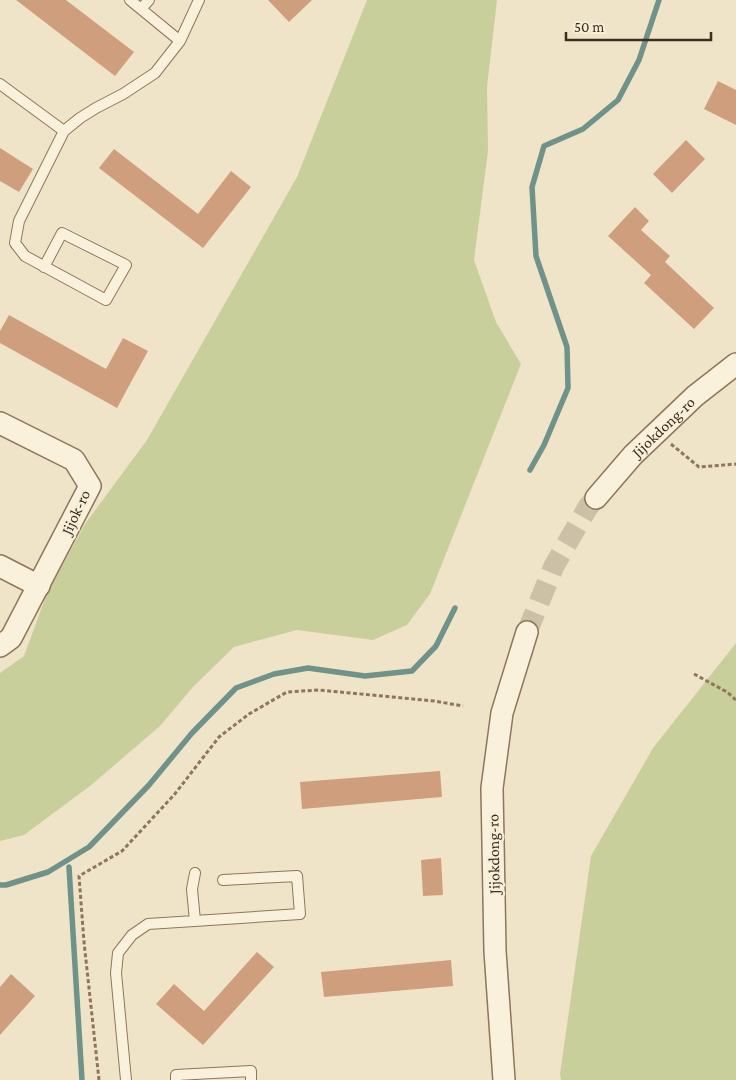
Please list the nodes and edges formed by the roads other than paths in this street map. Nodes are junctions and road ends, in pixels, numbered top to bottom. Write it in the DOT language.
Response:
graph roads {
  1 [pos="130,0"];
  2 [pos="149,0"];
  3 [pos="199,0"];
  4 [pos="141,9"];
  5 [pos="180,41"];
  6 [pos="0,84"];
  7 [pos="64,131"];
  8 [pos="44,266"];
  9 [pos="736,364"];
  10 [pos="0,423"];
  11 [pos="596,498"];
  12 [pos="0,566"];
  13 [pos="39,586"];
  14 [pos="526,632"];
  15 [pos="0,646"];
  16 [pos="195,873"];
  17 [pos="223,880"];
  18 [pos="195,921"];
  19 [pos="126,1080"];
  20 [pos="176,1080"];
  21 [pos="251,1080"];
  22 [pos="504,1080"];
  1 -- 4 [label="lane"];
  2 -- 4 [label="lane"];
  3 -- 5 [label="lane"];
  4 -- 5 [label="lane"];
  5 -- 7 [label="lane"];
  6 -- 7 [label="lane"];
  7 -- 8 [label="lane"];
  8 -- 8 [label="lane"];
  9 -- 11 [label="street, Jijokdong-ro"];
  10 -- 13 [label="street, Jijok-ro"];
  12 -- 13 [label="street"];
  13 -- 15 [label="street, Jijok-ro"];
  14 -- 22 [label="street, Jijokdong-ro"];
  16 -- 18 [label="lane"];
  17 -- 18 [label="lane"];
  18 -- 19 [label="lane"];
  20 -- 21 [label="lane"];
}
